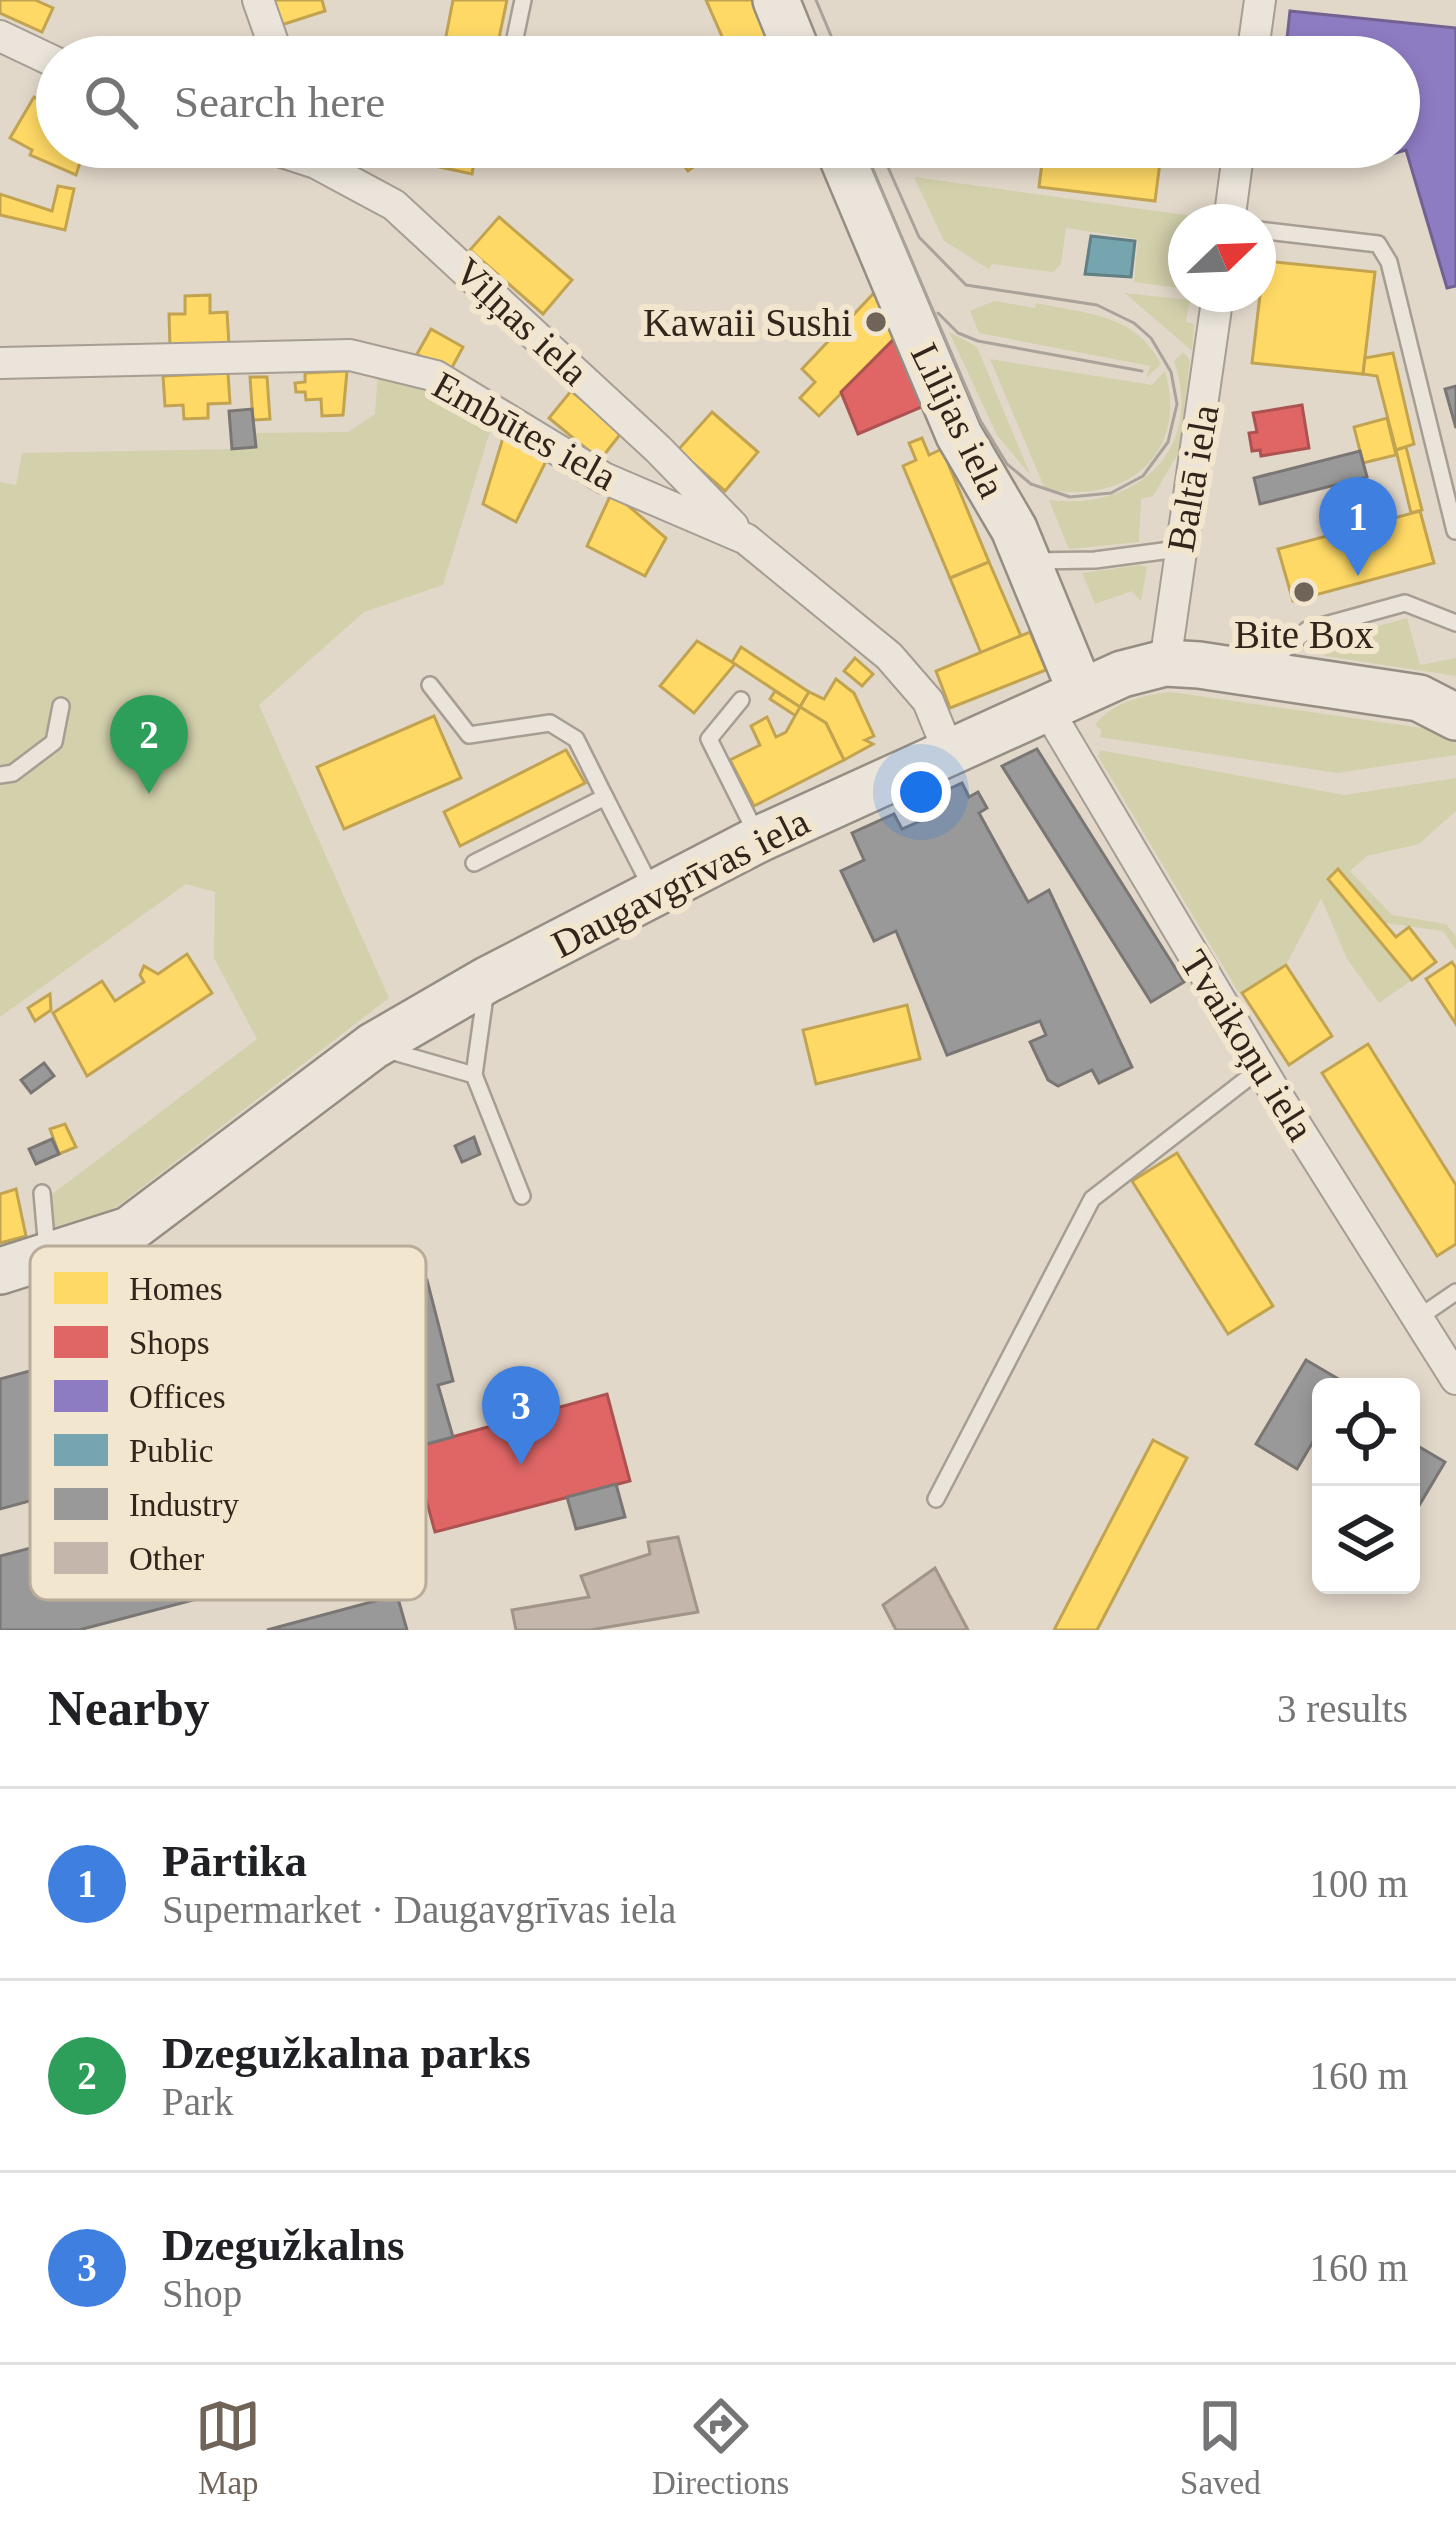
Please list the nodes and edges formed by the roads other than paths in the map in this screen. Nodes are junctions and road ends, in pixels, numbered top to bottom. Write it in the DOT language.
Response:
graph roads {
  1 [pos="258,0"];
  2 [pos="523,0"];
  3 [pos="776,0"];
  4 [pos="1260,0"];
  5 [pos="0,36"];
  6 [pos="271,36"];
  7 [pos="515,36"];
  8 [pos="791,36"];
  9 [pos="1255,36"];
  10 [pos="36,53"];
  11 [pos="334,168"];
  12 [pos="847,168"];
  13 [pos="1236,168"];
  14 [pos="1231,204"];
  15 [pos="1276,232"];
  16 [pos="1216,312"];
  17 [pos="0,363"];
  18 [pos="1455,531"];
  19 [pos="746,539"];
  20 [pos="1178,548"];
  21 [pos="1027,561"];
  22 [pos="1456,622"];
  23 [pos="1165,663"];
  24 [pos="1259,674"];
  25 [pos="430,685"];
  26 [pos="1064,699"];
  27 [pos="741,700"];
  28 [pos="1443,701"];
  29 [pos="61,706"];
  30 [pos="948,750"];
  31 [pos="0,775"];
  32 [pos="605,797"];
  33 [pos="759,839"];
  34 [pos="474,863"];
  35 [pos="655,893"];
  36 [pos="487,980"];
  37 [pos="373,1046"];
  38 [pos="1261,1068"];
  39 [pos="474,1075"];
  40 [pos="42,1193"];
  41 [pos="522,1196"];
  42 [pos="47,1246"];
  43 [pos="84,1246"];
  44 [pos="30,1264"];
  45 [pos="0,1271"];
  46 [pos="1456,1292"];
  47 [pos="1418,1318"];
  48 [pos="1456,1379"];
  49 [pos="936,1499"];
  1 -- 6 [label="street"];
  2 -- 7 [label="lane"];
  3 -- 8 [label="main road"];
  4 -- 9 [label="street"];
  5 -- 10 [label="street"];
  11 -- 19 [label="street, Viļņas iela"];
  12 -- 21 [label="main road, Lilijas iela"];
  13 -- 14 [label="street"];
  15 -- 18 [label="lane"];
  16 -- 20 [label="street, Baltā iela"];
  17 -- 19 [label="street, Embūtes iela"];
  19 -- 30 [label="street, Embūtes iela"];
  20 -- 21 [label="lane"];
  20 -- 23 [label="street, Baltā iela"];
  21 -- 26 [label="main road, Lilijas iela"];
  22 -- 24 [label="lane"];
  23 -- 24 [label="main road, Daugavgrīvas iela"];
  23 -- 26 [label="main road, Daugavgrīvas iela"];
  24 -- 28 [label="main road, Daugavgrīvas iela"];
  25 -- 32 [label="lane"];
  26 -- 30 [label="main road, Daugavgrīvas iela"];
  26 -- 38 [label="street, Tvaikoņu iela"];
  27 -- 33 [label="lane"];
  29 -- 31 [label="lane"];
  30 -- 33 [label="main road, Daugavgrīvas iela"];
  32 -- 34 [label="lane"];
  32 -- 35 [label="lane"];
  33 -- 35 [label="main road, Daugavgrīvas iela"];
  35 -- 36 [label="main road, Daugavgrīvas iela"];
  36 -- 37 [label="main road, Daugavgrīvas iela"];
  36 -- 39 [label="lane"];
  37 -- 39 [label="lane"];
  37 -- 43 [label="main road, Daugavgrīvas iela"];
  38 -- 47 [label="street, Tvaikoņu iela"];
  38 -- 49 [label="lane"];
  39 -- 41 [label="lane"];
  40 -- 42 [label="lane"];
  44 -- 45 [label="main road, Daugavgrīvas iela"];
  46 -- 47 [label="lane"];
  47 -- 48 [label="street, Tvaikoņu iela"];
}
